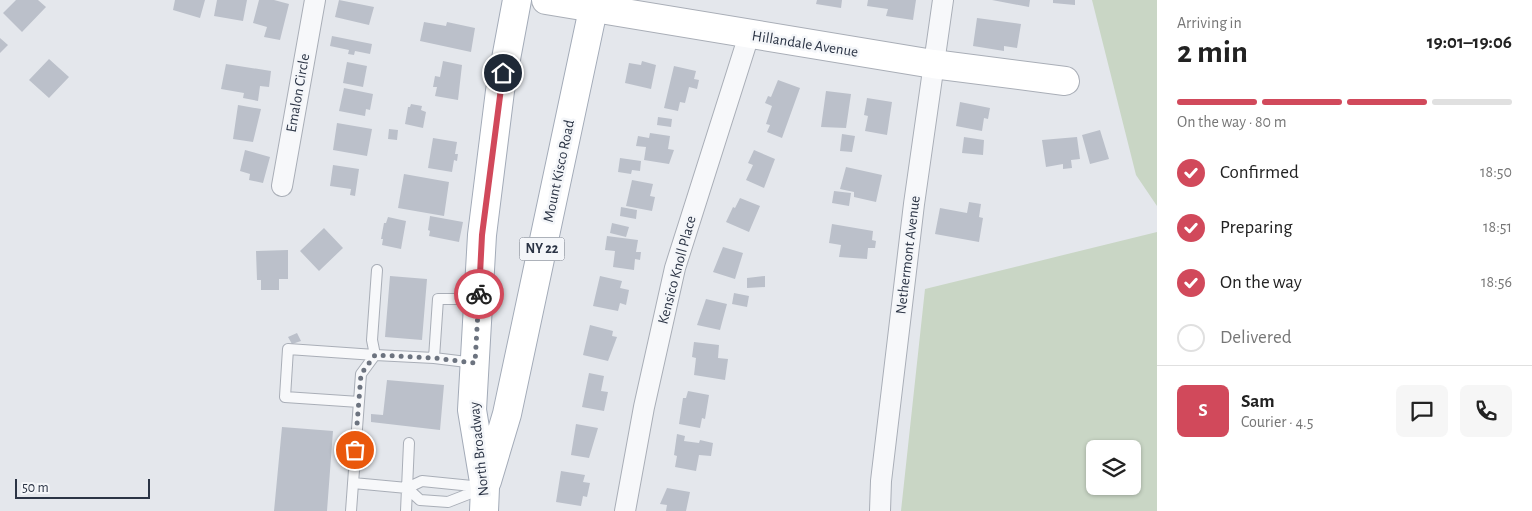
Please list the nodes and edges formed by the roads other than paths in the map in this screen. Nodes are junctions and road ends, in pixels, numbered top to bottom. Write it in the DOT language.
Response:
graph roads {
  1 [pos="315,0"];
  2 [pos="517,0"];
  3 [pos="546,0"];
  4 [pos="943,0"];
  5 [pos="594,5"];
  6 [pos="749,35"];
  7 [pos="933,64"];
  8 [pos="1065,81"];
  9 [pos="282,186"];
  10 [pos="377,270"];
  11 [pos="479,299"];
  12 [pos="375,355"];
  13 [pos="434,358"];
  14 [pos="475,363"];
  15 [pos="359,402"];
  16 [pos="409,443"];
  17 [pos="353,483"];
  18 [pos="407,488"];
  19 [pos="485,499"];
  20 [pos="351,511"];
  21 [pos="406,511"];
  22 [pos="625,511"];
  23 [pos="880,511"];
  1 -- 9 [label="street, Emalon Circle"];
  2 -- 11 [label="main road, North Broadway"];
  3 -- 5 [label="main road, Hillandale Avenue"];
  4 -- 7 [label="street, Nethermont Avenue"];
  5 -- 6 [label="main road, Hillandale Avenue"];
  5 -- 19 [label="main road, Mount Kisco Road / NY 22"];
  6 -- 7 [label="main road, Hillandale Avenue"];
  6 -- 22 [label="street, Kensico Knoll Place"];
  7 -- 8 [label="main road, Hillandale Avenue"];
  7 -- 23 [label="street, Nethermont Avenue"];
  10 -- 12 [label="lane"];
  11 -- 13 [label="lane"];
  11 -- 14 [label="main road, North Broadway"];
  12 -- 13 [label="lane"];
  12 -- 15 [label="lane"];
  12 -- 15 [label="lane"];
  13 -- 14 [label="lane"];
  14 -- 19 [label="main road, North Broadway"];
  15 -- 17 [label="lane"];
  16 -- 18 [label="lane"];
  17 -- 18 [label="lane"];
  17 -- 20 [label="lane"];
  18 -- 19 [label="lane"];
  18 -- 19 [label="lane"];
  18 -- 21 [label="lane"];
}
